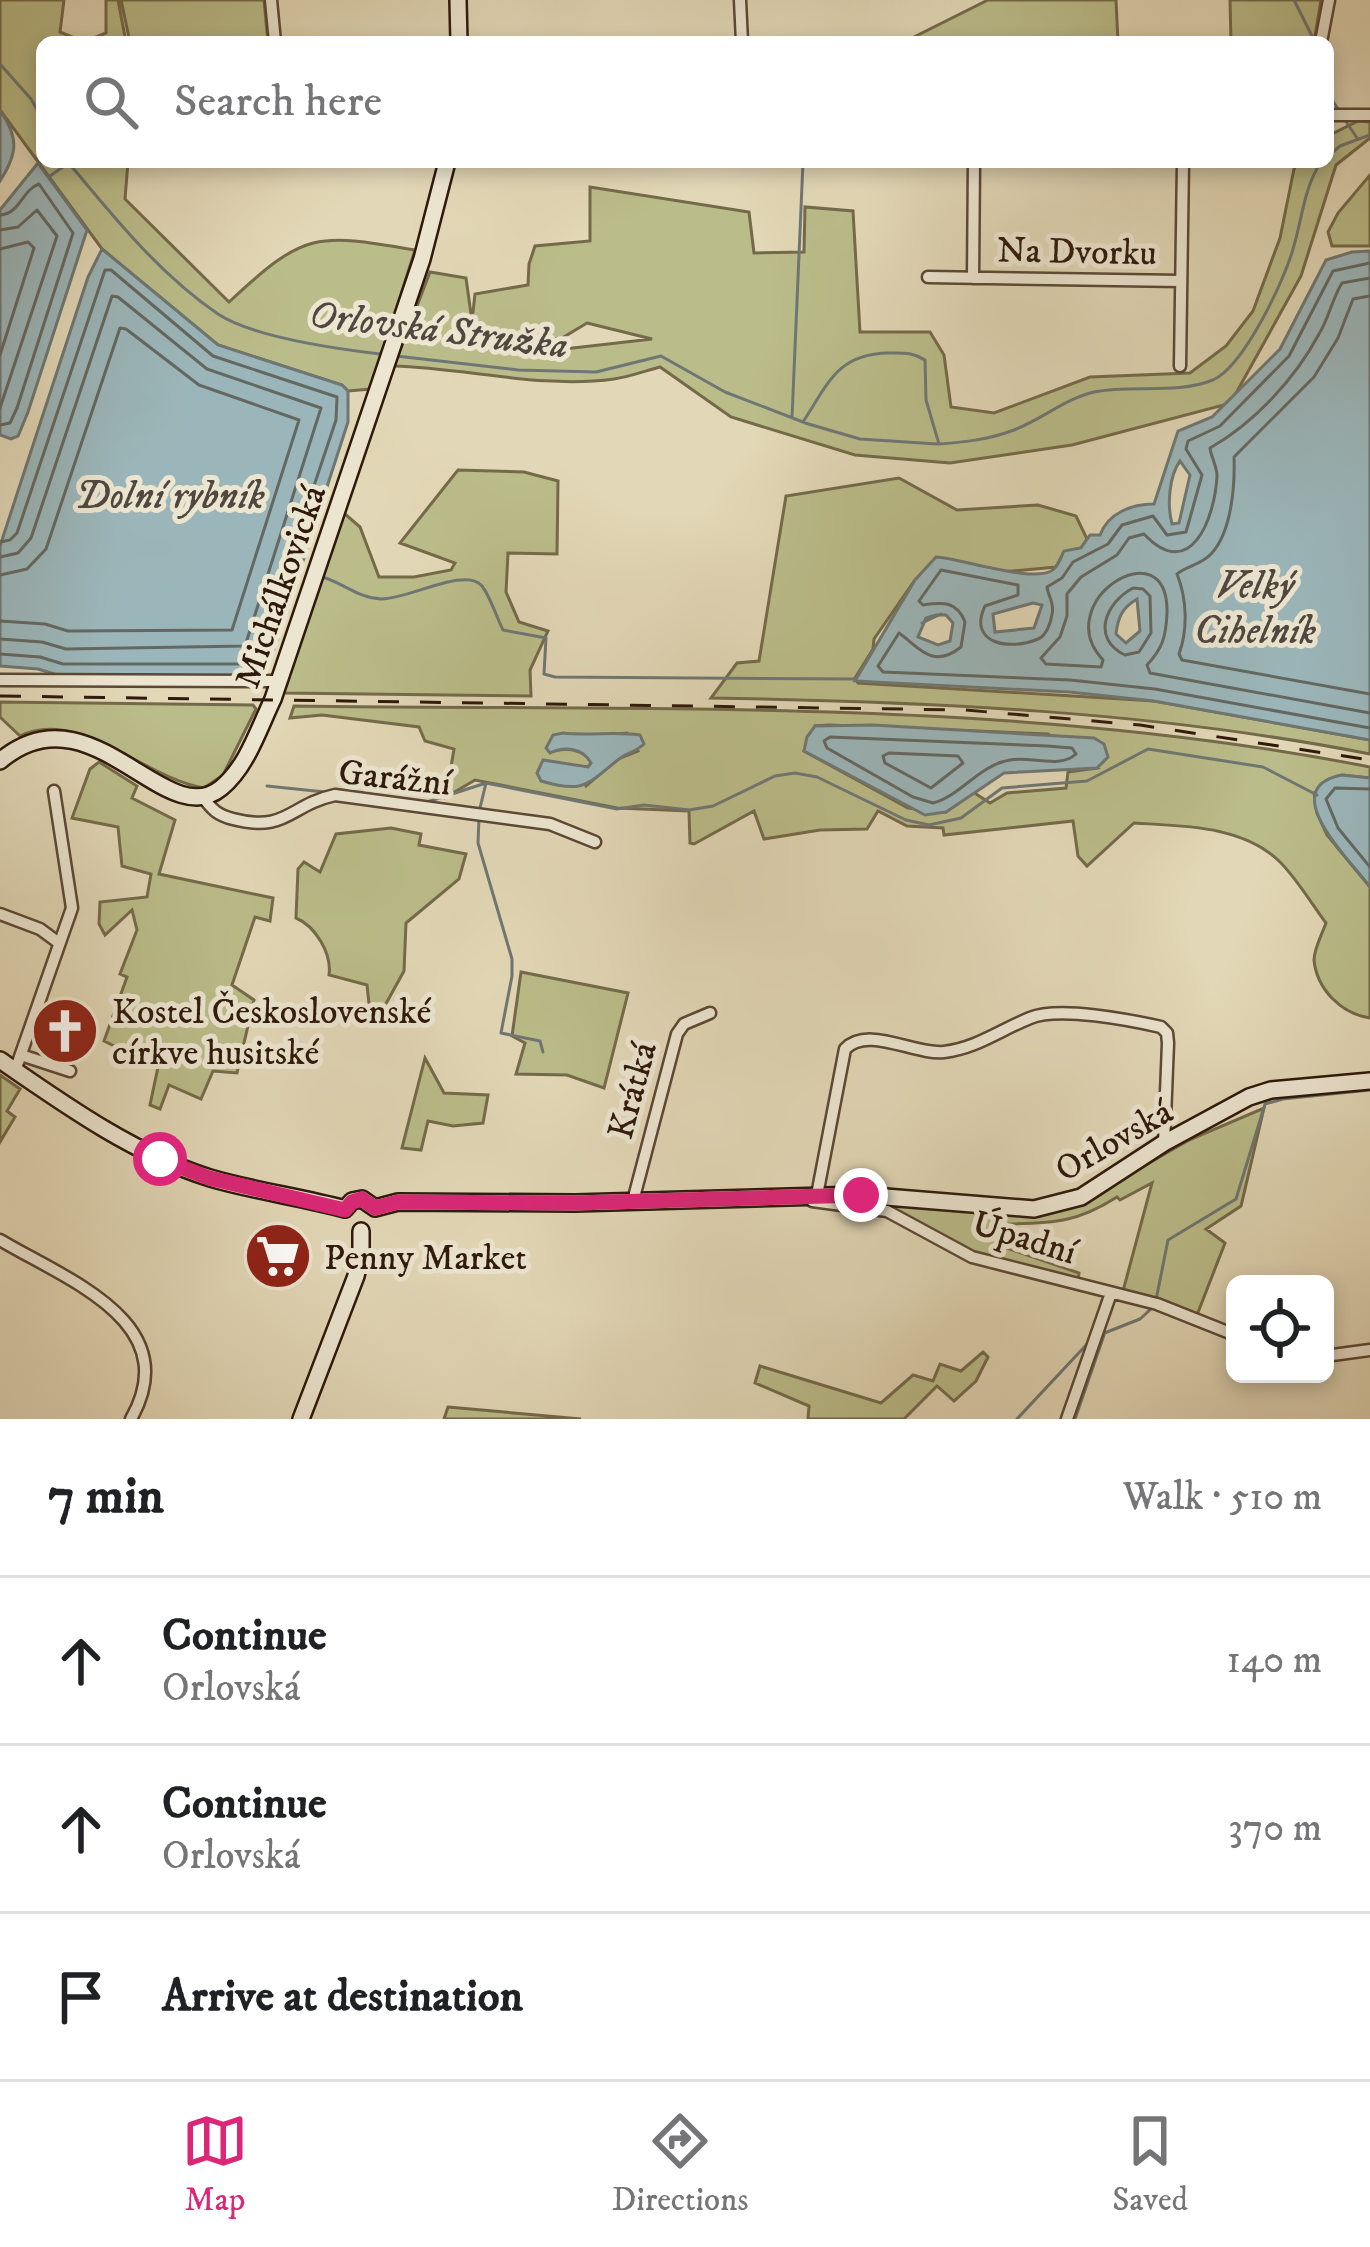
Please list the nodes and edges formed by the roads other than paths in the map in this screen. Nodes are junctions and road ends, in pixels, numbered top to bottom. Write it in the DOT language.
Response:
graph roads {
  1 [pos="271,0"];
  2 [pos="458,0"];
  3 [pos="740,0"];
  4 [pos="1329,0"];
  5 [pos="274,36"];
  6 [pos="459,36"];
  7 [pos="742,36"];
  8 [pos="1322,36"];
  9 [pos="445,168"];
  10 [pos="974,168"];
  11 [pos="1183,168"];
  12 [pos="928,277"];
  13 [pos="973,278"];
  14 [pos="1181,281"];
  15 [pos="1180,366"];
  16 [pos="0,680"];
  17 [pos="279,681"];
  18 [pos="0,761"];
  19 [pos="53,791"];
  20 [pos="202,796"];
  21 [pos="595,842"];
  22 [pos="0,914"];
  23 [pos="59,943"];
  24 [pos="710,1013"];
  25 [pos="0,1060"];
  26 [pos="18,1063"];
  27 [pos="70,1071"];
  28 [pos="1370,1082"];
  29 [pos="1165,1143"];
  30 [pos="817,1195"];
  31 [pos="798,1196"];
  32 [pos="633,1201"];
  33 [pos="375,1208"];
  34 [pos="345,1210"];
  35 [pos="361,1231"];
  36 [pos="0,1240"];
  37 [pos="1111,1293"];
  38 [pos="1226,1331"];
  39 [pos="1370,1350"];
  40 [pos="1334,1354"];
  41 [pos="131,1419"];
  42 [pos="301,1419"];
  43 [pos="1067,1419"];
  1 -- 5 [label="street"];
  2 -- 6 [label="main road"];
  3 -- 7 [label="street"];
  4 -- 8 [label="street"];
  9 -- 17 [label="main road, Michálkovická"];
  10 -- 13 [label="street, Na Dvorku"];
  11 -- 14 [label="street, Na Dvorku"];
  12 -- 13 [label="street, Na Dvorku"];
  13 -- 14 [label="street, Na Dvorku"];
  14 -- 15 [label="street, Na Dvorku"];
  16 -- 17 [label="street"];
  17 -- 20 [label="main road, Michálkovická"];
  18 -- 20 [label="main road"];
  19 -- 23 [label="street"];
  20 -- 21 [label="street, Garážní"];
  22 -- 23 [label="street"];
  23 -- 26 [label="street"];
  24 -- 32 [label="street, Krátká"];
  25 -- 26 [label="main road"];
  26 -- 27 [label="street"];
  26 -- 34 [label="main road"];
  28 -- 29 [label="main road, Orlovská"];
  29 -- 30 [label="main road, Orlovská"];
  29 -- 30 [label="street"];
  30 -- 31 [label="main road, Orlovská"];
  31 -- 32 [label="main road, Orlovská"];
  31 -- 37 [label="street, Úpadní"];
  32 -- 33 [label="main road, Orlovská"];
  33 -- 34 [label="main road"];
  33 -- 35 [label="main road"];
  34 -- 35 [label="main road"];
  35 -- 42 [label="main road"];
  36 -- 41 [label="street"];
  37 -- 38 [label="street, Úpadní"];
  37 -- 43 [label="street"];
  39 -- 40 [label="street"];
}
